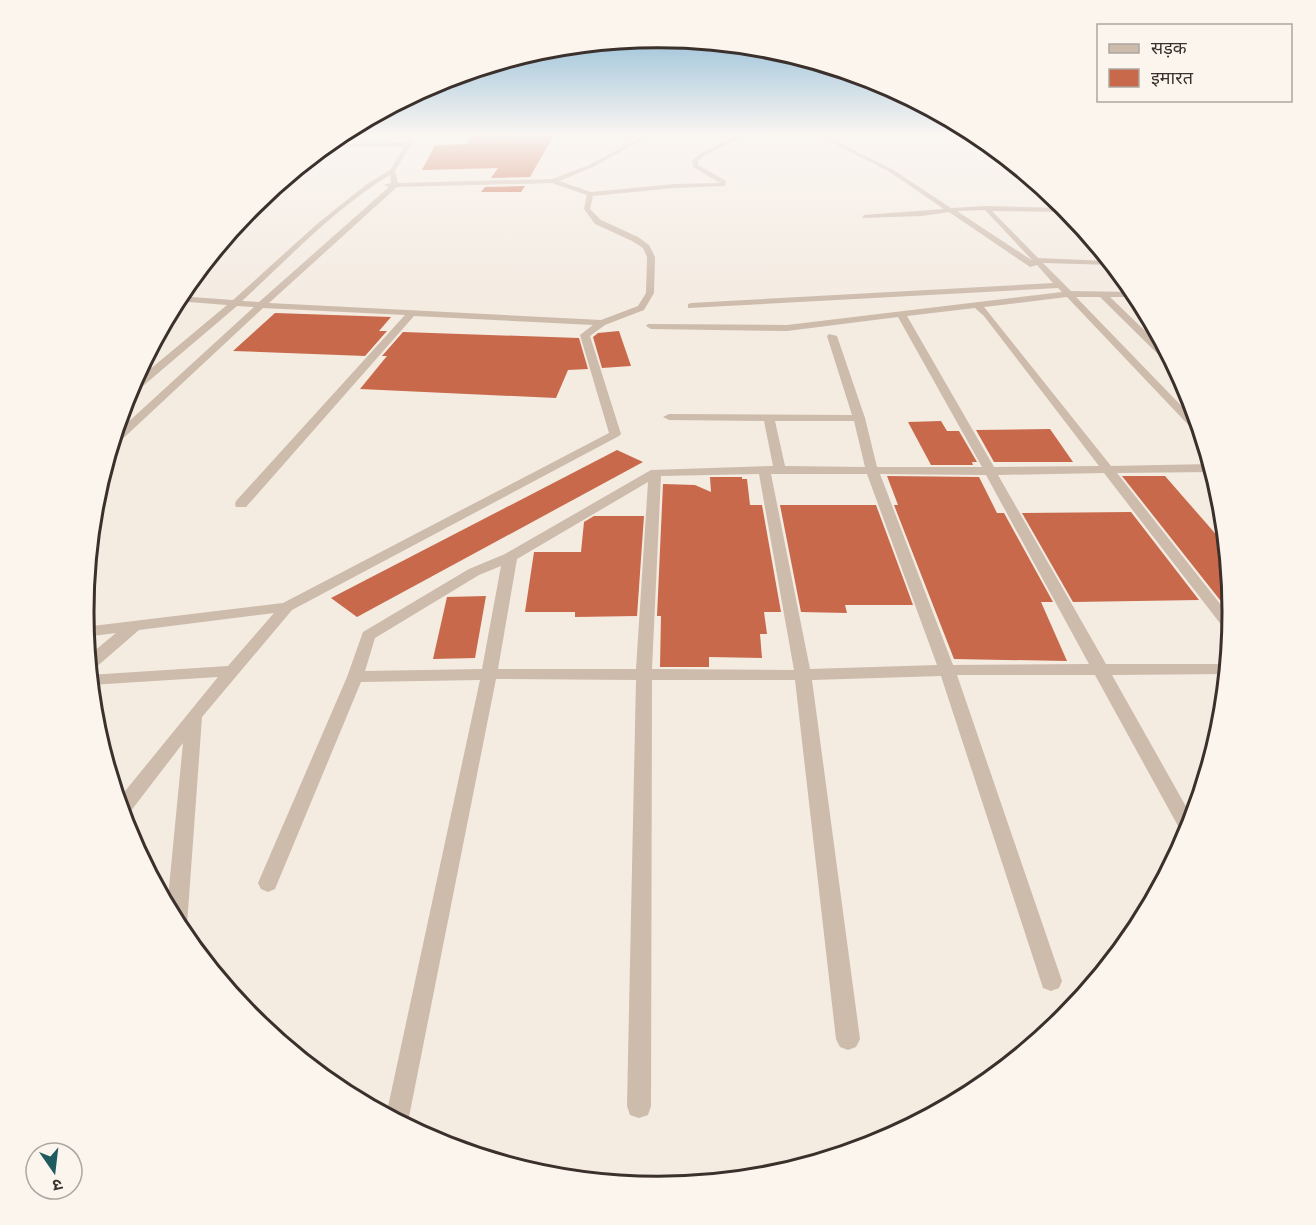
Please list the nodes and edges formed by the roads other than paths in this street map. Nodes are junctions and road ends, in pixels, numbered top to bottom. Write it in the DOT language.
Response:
graph roads {
  1 [pos="360,192"];
  2 [pos="387,192"];
  3 [pos="585,192"];
  4 [pos="609,192"];
  5 [pos="921,192"];
  6 [pos="590,194"];
  7 [pos="986,208"];
  8 [pos="1052,209"];
  9 [pos="953,210"];
  10 [pos="864,217"];
  11 [pos="320,226"];
  12 [pos="329,226"];
  13 [pos="309,236"];
  14 [pos="319,236"];
  15 [pos="1038,260"];
  16 [pos="1101,263"];
  17 [pos="1062,285"];
  18 [pos="1071,294"];
  19 [pos="1103,295"];
  20 [pos="1124,295"];
  21 [pos="188,300"];
  22 [pos="235,303"];
  23 [pos="261,305"];
  24 [pos="977,305"];
  25 [pos="691,306"];
  26 [pos="412,313"];
  27 [pos="900,314"];
  28 [pos="602,323"];
  29 [pos="651,326"];
  30 [pos="832,336"];
  31 [pos="1156,347"];
  32 [pos="144,380"];
  33 [pos="669,417"];
  34 [pos="769,418"];
  35 [pos="859,418"];
  36 [pos="1188,419"];
  37 [pos="122,434"];
  38 [pos="1204,468"];
  39 [pos="772,470"];
  40 [pos="872,470"];
  41 [pos="1106,470"];
  42 [pos="992,471"];
  43 [pos="655,473"];
  44 [pos="240,504"];
  45 [pos="510,557"];
  46 [pos="287,607"];
  47 [pos="1222,615"];
  48 [pos="134,626"];
  49 [pos="95,631"];
  50 [pos="96,658"];
  51 [pos="1219,669"];
  52 [pos="947,670"];
  53 [pos="1100,670"];
  54 [pos="232,671"];
  55 [pos="489,674"];
  56 [pos="644,675"];
  57 [pos="803,675"];
  58 [pos="355,677"];
  59 [pos="97,680"];
  60 [pos="195,716"];
  61 [pos="126,803"];
  62 [pos="1184,819"];
  63 [pos="268,883"];
  64 [pos="178,908"];
  65 [pos="1050,981"];
  66 [pos="848,1039"];
  67 [pos="639,1106"];
  68 [pos="399,1114"];
  1 -- 11 [label="street"];
  2 -- 23 [label="street"];
  3 -- 6 [label="street"];
  4 -- 6 [label="street"];
  5 -- 9 [label="street"];
  6 -- 28 [label="street"];
  7 -- 8 [label="street"];
  7 -- 9 [label="street"];
  7 -- 15 [label="street"];
  9 -- 10 [label="street"];
  9 -- 17 [label="street"];
  11 -- 12 [label="street"];
  11 -- 13 [label="street"];
  13 -- 14 [label="street"];
  13 -- 22 [label="street"];
  15 -- 16 [label="street"];
  15 -- 17 [label="street"];
  17 -- 18 [label="street"];
  17 -- 25 [label="street"];
  18 -- 19 [label="street"];
  18 -- 24 [label="street"];
  18 -- 36 [label="street"];
  19 -- 20 [label="street"];
  19 -- 31 [label="street"];
  21 -- 22 [label="street"];
  22 -- 23 [label="street"];
  22 -- 32 [label="street"];
  23 -- 26 [label="street"];
  23 -- 37 [label="street"];
  24 -- 27 [label="street"];
  24 -- 41 [label="street"];
  26 -- 28 [label="street"];
  26 -- 44 [label="street"];
  27 -- 29 [label="street"];
  27 -- 42 [label="street"];
  28 -- 46 [label="street"];
  30 -- 35 [label="street"];
  33 -- 34 [label="street"];
  34 -- 35 [label="street"];
  34 -- 39 [label="street"];
  35 -- 40 [label="street"];
  38 -- 41 [label="street"];
  39 -- 40 [label="street"];
  39 -- 43 [label="street"];
  39 -- 57 [label="street"];
  40 -- 42 [label="street"];
  40 -- 52 [label="street"];
  41 -- 42 [label="street"];
  41 -- 47 [label="street"];
  42 -- 53 [label="street"];
  43 -- 45 [label="street"];
  43 -- 56 [label="street"];
  45 -- 55 [label="street"];
  45 -- 58 [label="street"];
  46 -- 48 [label="street"];
  46 -- 54 [label="street"];
  48 -- 49 [label="street"];
  48 -- 50 [label="street"];
  51 -- 53 [label="street"];
  52 -- 53 [label="street"];
  52 -- 57 [label="street"];
  52 -- 65 [label="street"];
  53 -- 62 [label="street"];
  54 -- 59 [label="street"];
  54 -- 60 [label="street"];
  55 -- 56 [label="street"];
  55 -- 58 [label="street"];
  55 -- 68 [label="street"];
  56 -- 57 [label="street"];
  56 -- 67 [label="street"];
  57 -- 66 [label="street"];
  58 -- 63 [label="street"];
  60 -- 61 [label="street"];
  60 -- 64 [label="street"];
}
